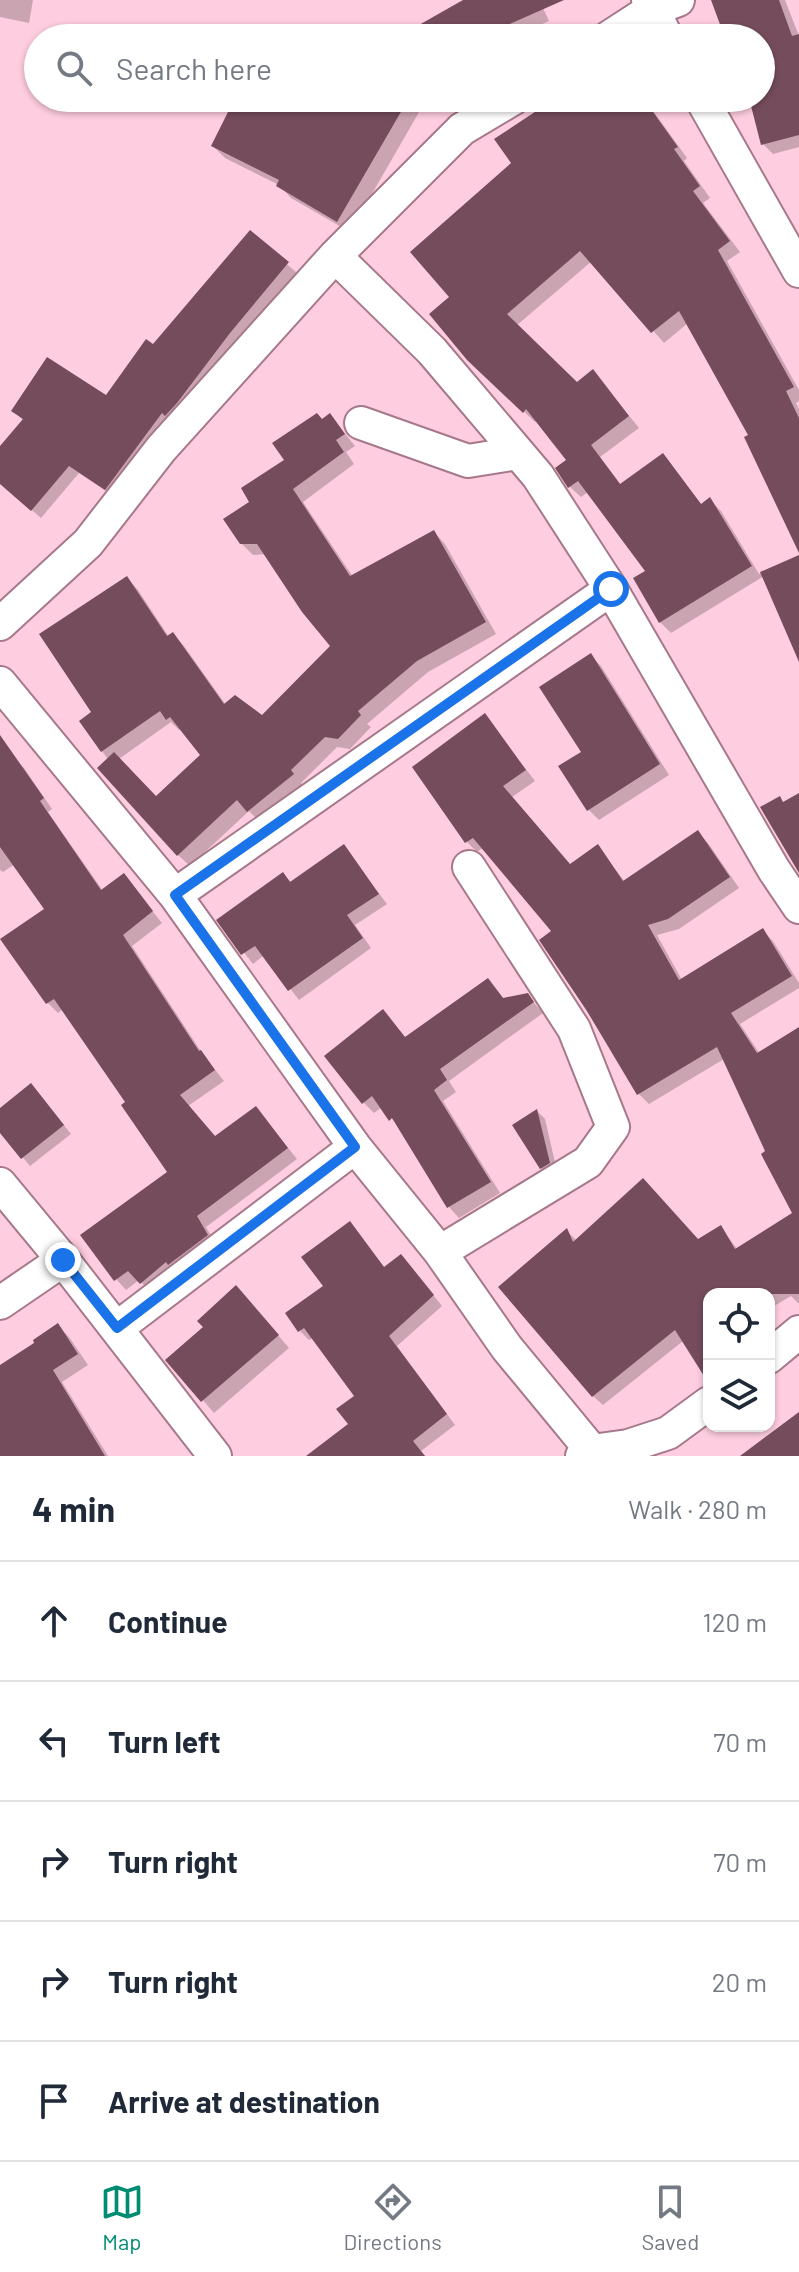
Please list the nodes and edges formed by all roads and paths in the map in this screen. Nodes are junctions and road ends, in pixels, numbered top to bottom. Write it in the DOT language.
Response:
graph roads {
  1 [pos="659,3"];
  2 [pos="628,24"];
  3 [pos="664,24"];
  4 [pos="491,112"];
  5 [pos="709,112"];
  6 [pos="335,256"];
  7 [pos="799,271"];
  8 [pos="361,423"];
  9 [pos="518,453"];
  10 [pos="611,589"];
  11 [pos="0,624"];
  12 [pos="0,683"];
  13 [pos="469,867"];
  14 [pos="175,895"];
  15 [pos="799,907"];
  16 [pos="355,1147"];
  17 [pos="0,1184"];
  18 [pos="440,1252"];
  19 [pos="63,1260"];
  20 [pos="0,1303"];
  21 [pos="117,1328"];
  22 [pos="799,1332"];
  23 [pos="775,1352"];
  24 [pos="703,1407"];
  25 [pos="587,1453"];
  26 [pos="215,1456"];
  1 -- 2 [label="street"];
  1 -- 3 [label="street"];
  4 -- 6 [label="street"];
  5 -- 7 [label="street"];
  6 -- 9 [label="street"];
  6 -- 11 [label="street"];
  8 -- 9 [label="street"];
  9 -- 10 [label="street"];
  10 -- 14 [label="street"];
  10 -- 15 [label="street"];
  12 -- 14 [label="street"];
  13 -- 18 [label="street"];
  14 -- 16 [label="street"];
  16 -- 18 [label="street"];
  16 -- 21 [label="street"];
  17 -- 19 [label="street"];
  18 -- 25 [label="street"];
  19 -- 20 [label="street"];
  19 -- 21 [label="street"];
  21 -- 26 [label="street"];
  22 -- 23 [label="street"];
  24 -- 25 [label="street"];
}
